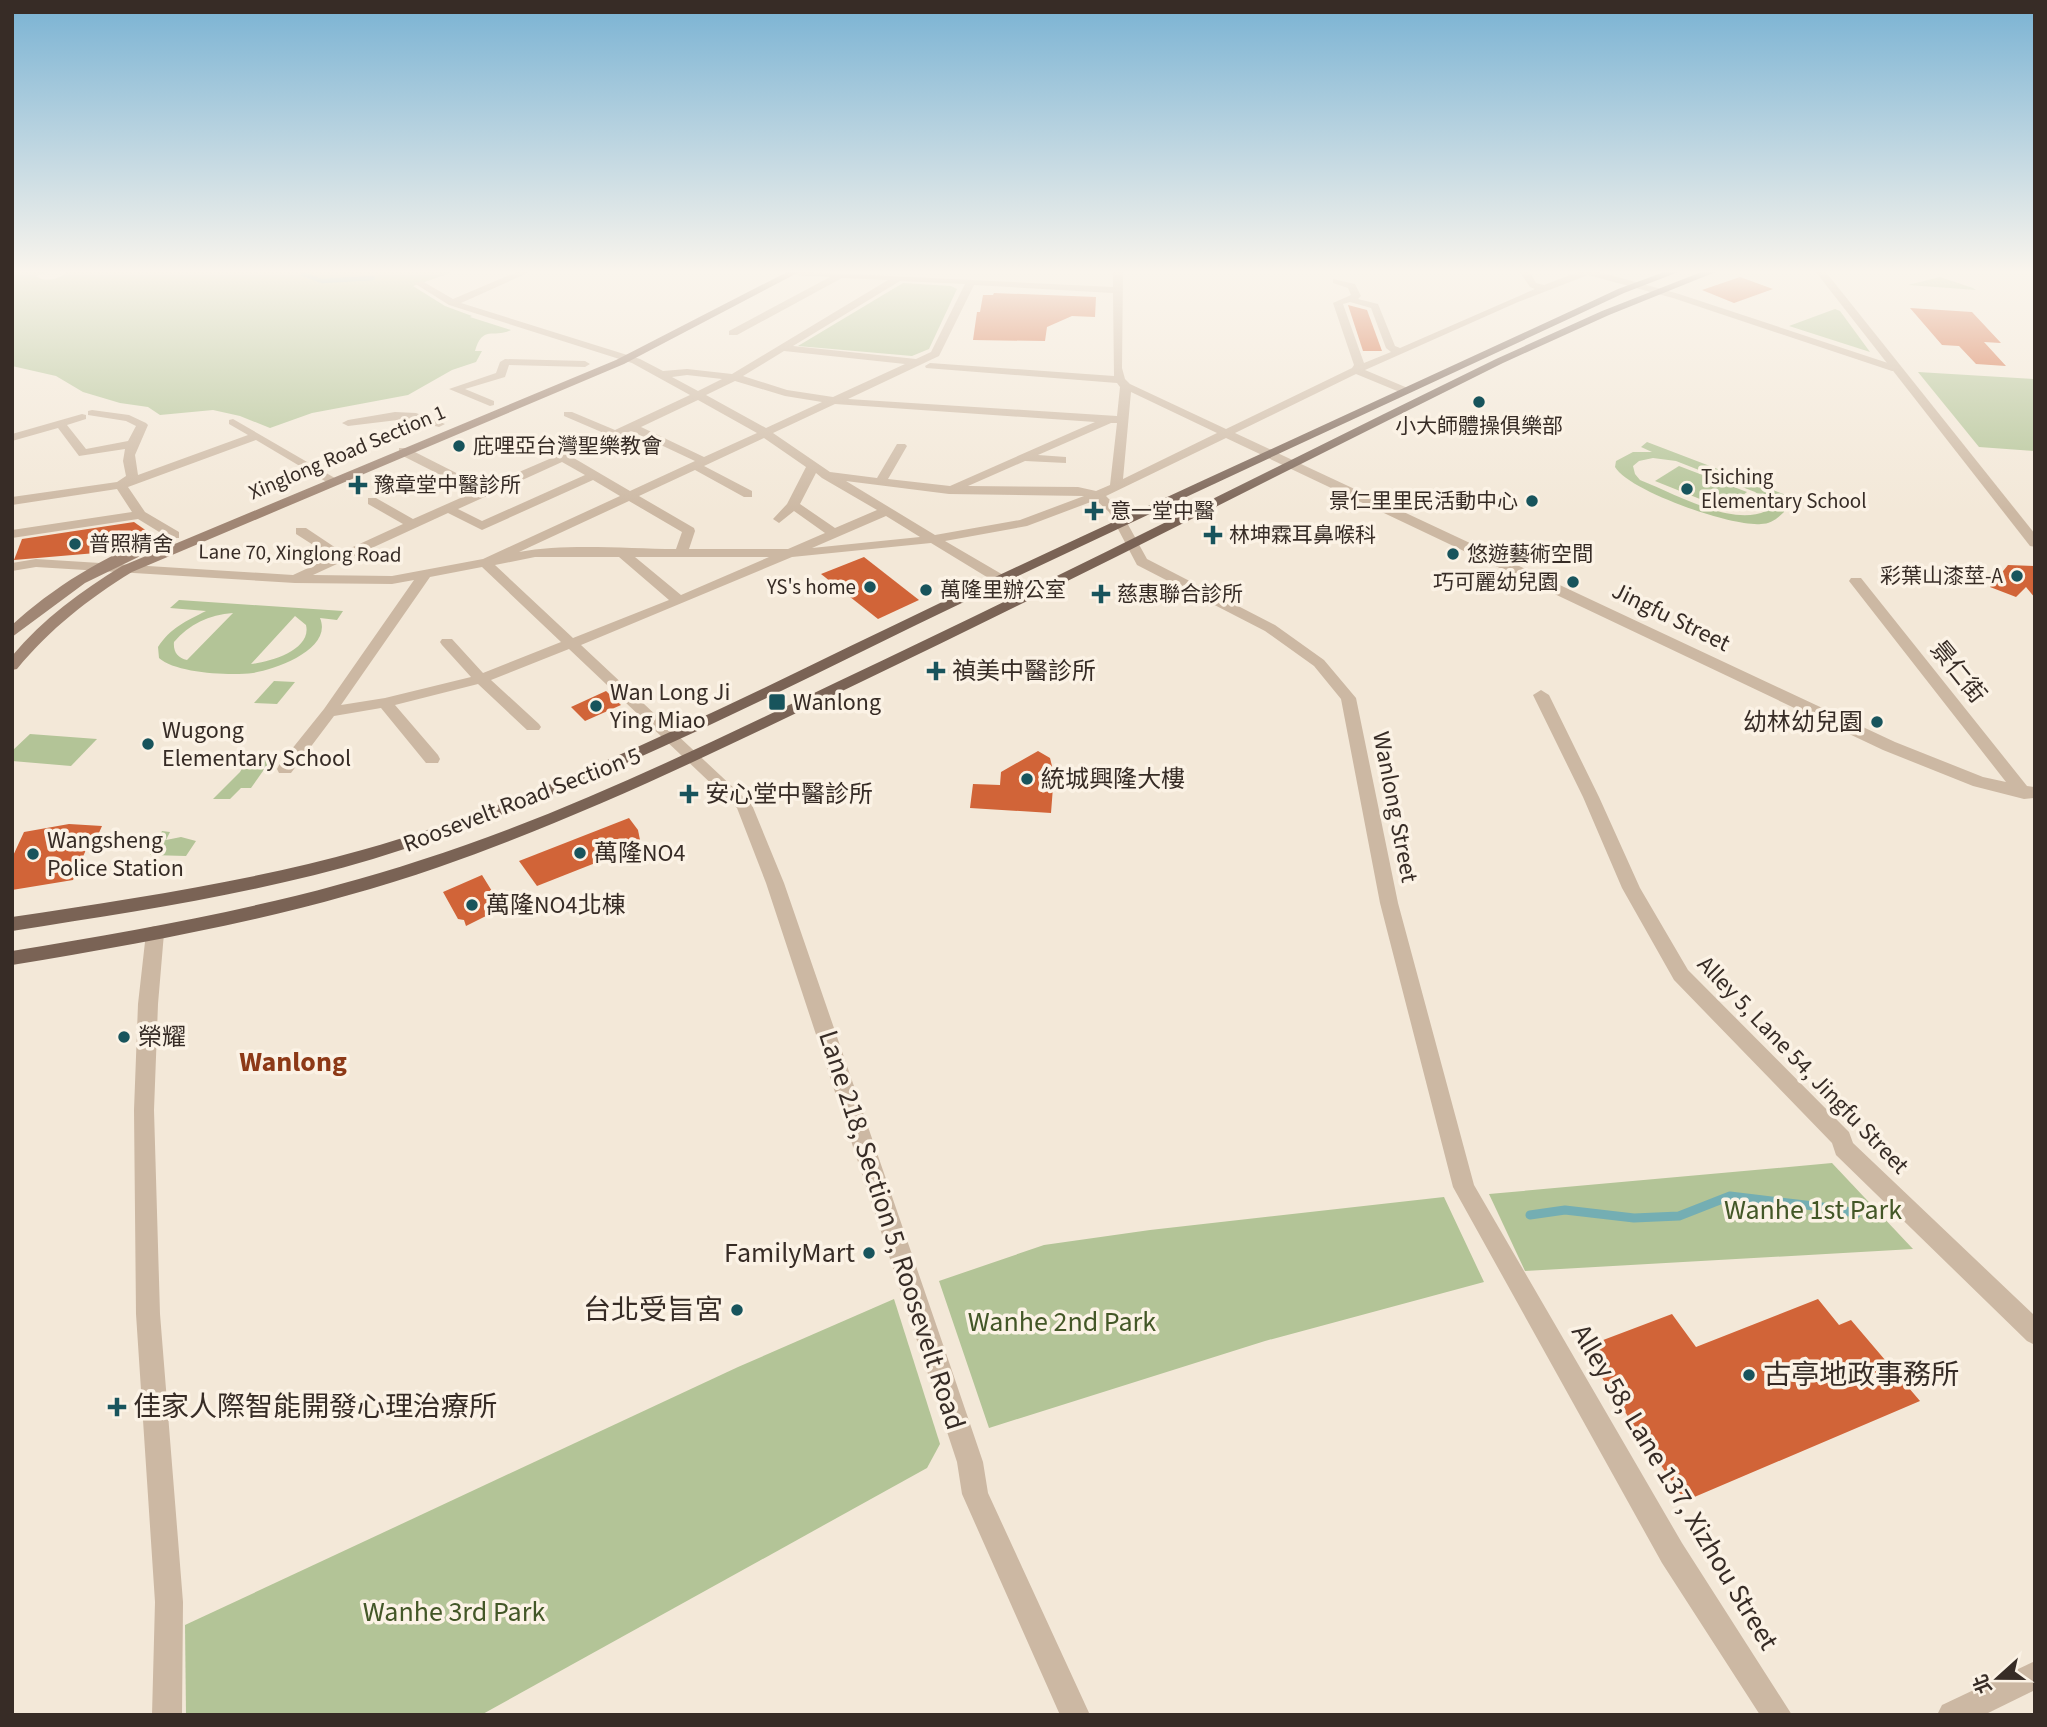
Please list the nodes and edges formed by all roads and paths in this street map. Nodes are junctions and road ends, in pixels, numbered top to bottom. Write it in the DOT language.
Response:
graph roads {
  1 [pos="605,352"];
  2 [pos="619,352"];
  3 [pos="640,352"];
  4 [pos="777,352"];
  5 [pos="817,352"];
  6 [pos="937,352"];
  7 [pos="1117,352"];
  8 [pos="1354,352"];
  9 [pos="1400,352"];
  10 [pos="1491,352"];
  11 [pos="1524,352"];
  12 [pos="1842,352"];
  13 [pos="1883,352"];
  14 [pos="613,354"];
  15 [pos="628,358"];
  16 [pos="917,362"];
  17 [pos="585,365"];
  18 [pos="930,366"];
  19 [pos="1896,369"];
  20 [pos="1356,370"];
  21 [pos="660,374"];
  22 [pos="734,377"];
  23 [pos="1123,383"];
  24 [pos="1406,391"];
  25 [pos="696,397"];
  26 [pos="834,401"];
  27 [pos="490,403"];
  28 [pos="568,414"];
  29 [pos="1108,420"];
  30 [pos="1122,420"];
  31 [pos="233,422"];
  32 [pos="60,423"];
  33 [pos="348,423"];
  34 [pos="439,424"];
  35 [pos="632,427"];
  36 [pos="764,432"];
  37 [pos="1224,432"];
  38 [pos="616,434"];
  39 [pos="257,436"];
  40 [pos="524,436"];
  41 [pos="12,438"];
  42 [pos="130,444"];
  43 [pos="901,446"];
  44 [pos="403,451"];
  45 [pos="1272,454"];
  46 [pos="563,457"];
  47 [pos="1024,458"];
  48 [pos="1062,460"];
  49 [pos="699,463"];
  50 [pos="1294,464"];
  51 [pos="812,466"];
  52 [pos="594,475"];
  53 [pos="826,475"];
  54 [pos="316,476"];
  55 [pos="334,481"];
  56 [pos="881,481"];
  57 [pos="121,485"];
  58 [pos="1116,487"];
  59 [pos="527,489"];
  60 [pos="949,490"];
  61 [pos="484,492"];
  62 [pos="748,494"];
  63 [pos="628,495"];
  64 [pos="1098,495"];
  65 [pos="12,501"];
  66 [pos="372,501"];
  67 [pos="793,505"];
  68 [pos="447,508"];
  69 [pos="886,511"];
  70 [pos="140,515"];
  71 [pos="779,519"];
  72 [pos="1119,523"];
  73 [pos="411,524"];
  74 [pos="301,531"];
  75 [pos="180,532"];
  76 [pos="12,534"];
  77 [pos="833,534"];
  78 [pos="382,538"];
  79 [pos="933,539"];
  80 [pos="2035,543"];
  81 [pos="1132,544"];
  82 [pos="400,549"];
  83 [pos="620,551"];
  84 [pos="682,551"];
  85 [pos="786,553"];
  86 [pos="341,557"];
  87 [pos="485,563"];
  88 [pos="12,566"];
  89 [pos="104,566"];
  90 [pos="127,569"];
  91 [pos="425,574"];
  92 [pos="295,579"];
  93 [pos="999,579"];
  94 [pos="1856,581"];
  95 [pos="679,601"];
  96 [pos="12,633"];
  97 [pos="447,642"];
  98 [pos="572,644"];
  99 [pos="12,666"];
  100 [pos="481,679"];
  101 [pos="1541,695"];
  102 [pos="385,703"];
  103 [pos="329,712"];
  104 [pos="533,727"];
  105 [pos="671,737"];
  106 [pos="695,757"];
  107 [pos="432,759"];
  108 [pos="285,769"];
  109 [pos="2030,793"];
  110 [pos="12,924"];
  111 [pos="155,933"];
  112 [pos="12,958"];
  113 [pos="1522,1291"];
  114 [pos="2035,1333"];
  115 [pos="2035,1675"];
  116 [pos="167,1715"];
  117 [pos="1075,1715"];
  118 [pos="1777,1715"];
  119 [pos="1952,1715"];
  1 -- 14 [label="street"];
  2 -- 14 [label="main road, Xinglong Road Section 1"];
  3 -- 15 [label="main road, Xinglong Road Section 1"];
  4 -- 22 [label="street"];
  5 -- 16 [label="street"];
  6 -- 16 [label="street"];
  7 -- 23 [label="street"];
  8 -- 20 [label="street"];
  9 -- 20 [label="street, Lane 70, Xinglong Road"];
  10 -- 24 [label="main road, Roosevelt Road Section 5"];
  11 -- 50 [label="main road, Roosevelt Road Section 5"];
  12 -- 19 [label="street"];
  13 -- 19 [label="street"];
  14 -- 15 [label="street"];
  14 -- 17 [label="main road, Xinglong Road Section 1"];
  15 -- 21 [label="street"];
  15 -- 44 [label="main road, Xinglong Road Section 1"];
  16 -- 26 [label="street"];
  17 -- 27 [label="main road, Xinglong Road Section 1"];
  17 -- 27 [label="street"];
  18 -- 23 [label="street"];
  19 -- 80 [label="street"];
  20 -- 24 [label="street"];
  20 -- 37 [label="street, Lane 70, Xinglong Road"];
  21 -- 22 [label="street"];
  21 -- 25 [label="street"];
  22 -- 25 [label="street"];
  22 -- 26 [label="street"];
  23 -- 30 [label="street"];
  23 -- 37 [label="street, Jingfu Street"];
  24 -- 45 [label="main road, Roosevelt Road Section 5"];
  25 -- 35 [label="street"];
  25 -- 36 [label="street"];
  26 -- 29 [label="street"];
  26 -- 36 [label="street"];
  27 -- 34 [label="main road, Xinglong Road Section 1"];
  28 -- 38 [label="street"];
  29 -- 30 [label="street"];
  29 -- 47 [label="street"];
  30 -- 58 [label="street"];
  31 -- 39 [label="street"];
  32 -- 41 [label="street"];
  32 -- 42 [label="street"];
  32 -- 42 [label="street"];
  33 -- 34 [label="street"];
  34 -- 54 [label="main road, Xinglong Road Section 1"];
  35 -- 38 [label="street"];
  35 -- 49 [label="street"];
  36 -- 49 [label="street"];
  36 -- 51 [label="street"];
  37 -- 45 [label="street, Jingfu Street"];
  37 -- 58 [label="street, Lane 70, Xinglong Road"];
  38 -- 46 [label="street"];
  39 -- 54 [label="street"];
  39 -- 57 [label="street"];
  40 -- 46 [label="street"];
  42 -- 57 [label="street"];
  43 -- 56 [label="street"];
  44 -- 55 [label="main road, Xinglong Road Section 1"];
  44 -- 61 [label="street"];
  45 -- 50 [label="street, Jingfu Street"];
  45 -- 72 [label="main road, Roosevelt Road Section 5"];
  46 -- 52 [label="street"];
  46 -- 59 [label="street"];
  47 -- 48 [label="street"];
  47 -- 60 [label="street"];
  49 -- 62 [label="street"];
  49 -- 63 [label="street"];
  50 -- 81 [label="main road, Roosevelt Road Section 5"];
  50 -- 109 [label="street, Jingfu Street"];
  51 -- 53 [label="street"];
  51 -- 67 [label="street"];
  52 -- 59 [label="street"];
  52 -- 63 [label="street"];
  53 -- 56 [label="street"];
  53 -- 69 [label="street"];
  54 -- 55 [label="street"];
  55 -- 90 [label="main road, Xinglong Road Section 1"];
  56 -- 60 [label="street"];
  57 -- 65 [label="street"];
  57 -- 70 [label="street"];
  58 -- 64 [label="street, Lane 70, Xinglong Road"];
  59 -- 61 [label="street"];
  59 -- 68 [label="street"];
  60 -- 64 [label="street"];
  61 -- 68 [label="street"];
  63 -- 84 [label="street"];
  63 -- 87 [label="street"];
  64 -- 72 [label="street, Wanlong Street"];
  64 -- 79 [label="street, Lane 70, Xinglong Road"];
  66 -- 73 [label="street"];
  67 -- 71 [label="street"];
  67 -- 77 [label="street"];
  68 -- 73 [label="street"];
  69 -- 77 [label="street"];
  69 -- 79 [label="street"];
  70 -- 75 [label="street"];
  70 -- 76 [label="street"];
  72 -- 81 [label="street, Wanlong Street"];
  72 -- 93 [label="main road, Roosevelt Road Section 5"];
  73 -- 78 [label="street"];
  74 -- 86 [label="street"];
  75 -- 89 [label="main road"];
  77 -- 85 [label="street"];
  78 -- 82 [label="street"];
  78 -- 86 [label="street"];
  79 -- 85 [label="street, Lane 70, Xinglong Road"];
  79 -- 93 [label="street"];
  81 -- 106 [label="main road, Roosevelt Road Section 5"];
  81 -- 113 [label="street, Wanlong Street"];
  83 -- 84 [label="street, Lane 70, Xinglong Road"];
  83 -- 87 [label="street, Lane 70, Xinglong Road"];
  83 -- 95 [label="street"];
  84 -- 85 [label="street, Lane 70, Xinglong Road"];
  85 -- 95 [label="street"];
  86 -- 92 [label="street"];
  87 -- 91 [label="street, Lane 70, Xinglong Road"];
  87 -- 98 [label="street, Lane 218, Section 5, Roosevelt Road"];
  88 -- 89 [label="street, Lane 70, Xinglong Road"];
  89 -- 90 [label="street, Lane 70, Xinglong Road"];
  89 -- 96 [label="main road"];
  90 -- 92 [label="street, Lane 70, Xinglong Road"];
  90 -- 99 [label="main road, Xinglong Road Section 1"];
  91 -- 92 [label="street, Lane 70, Xinglong Road"];
  91 -- 103 [label="street"];
  93 -- 105 [label="main road, Roosevelt Road Section 5"];
  94 -- 109 [label="street, 景仁街"];
  95 -- 98 [label="street"];
  97 -- 100 [label="street"];
  98 -- 100 [label="street"];
  98 -- 105 [label="street, Lane 218, Section 5, Roosevelt Road"];
  100 -- 102 [label="street"];
  100 -- 104 [label="street"];
  101 -- 114 [label="street, Alley 5, Lane 54, Jingfu Street"];
  102 -- 103 [label="street"];
  102 -- 107 [label="street"];
  103 -- 108 [label="street"];
  105 -- 106 [label="street, Lane 218, Section 5, Roosevelt Road"];
  105 -- 110 [label="main road, Roosevelt Road Section 5"];
  106 -- 111 [label="main road, Roosevelt Road Section 5"];
  106 -- 117 [label="street, Lane 218, Section 5, Roosevelt Road"];
  111 -- 112 [label="main road, Roosevelt Road Section 5"];
  111 -- 116 [label="street"];
  113 -- 118 [label="street, Alley 58, Lane 137, Xizhou Street"];
  115 -- 119 [label="street"];
}
